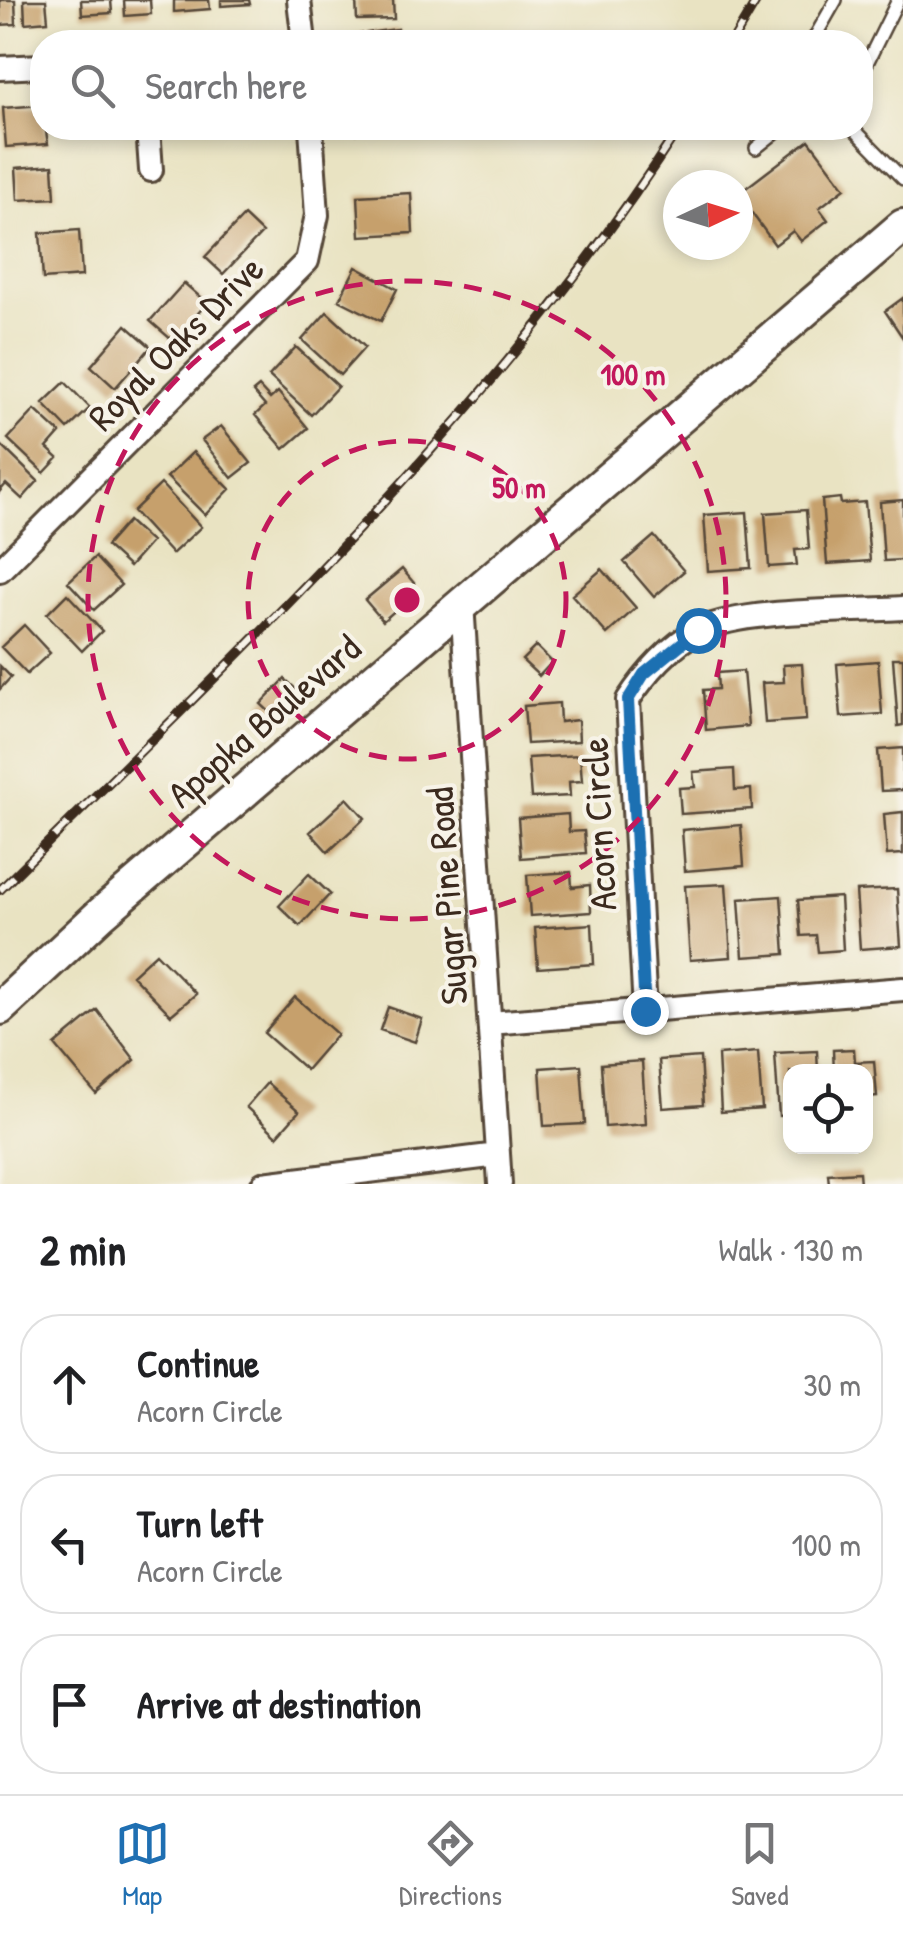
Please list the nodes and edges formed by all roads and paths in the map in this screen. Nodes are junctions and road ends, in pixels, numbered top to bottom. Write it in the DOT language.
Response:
graph roads {
  1 [pos="300,0"];
  2 [pos="836,0"];
  3 [pos="898,0"];
  4 [pos="303,30"];
  5 [pos="819,30"];
  6 [pos="873,51"];
  7 [pos="30,67"];
  8 [pos="0,68"];
  9 [pos="149,140"];
  10 [pos="312,140"];
  11 [pos="766,140"];
  12 [pos="865,140"];
  13 [pos="756,148"];
  14 [pos="151,170"];
  15 [pos="903,179"];
  16 [pos="903,226"];
  17 [pos="0,570"];
  18 [pos="462,602"];
  19 [pos="903,608"];
  20 [pos="903,990"];
  21 [pos="0,1008"];
  22 [pos="645,1011"];
  23 [pos="490,1023"];
  24 [pos="498,1155"];
  25 [pos="262,1184"];
  26 [pos="500,1184"];
  1 -- 4 [label="street"];
  2 -- 5 [label="lane"];
  3 -- 6 [label="lane"];
  7 -- 8 [label="street"];
  9 -- 14 [label="street"];
  10 -- 17 [label="street, Royal Oaks Drive"];
  11 -- 13 [label="lane"];
  12 -- 15 [label="lane"];
  16 -- 18 [label="street, Apopka Boulevard"];
  18 -- 21 [label="street, Apopka Boulevard"];
  18 -- 23 [label="street, Sugar Pine Road"];
  19 -- 22 [label="street, Acorn Circle"];
  20 -- 22 [label="street"];
  22 -- 23 [label="street"];
  23 -- 24 [label="street, Sugar Pine Road"];
  24 -- 25 [label="street"];
  24 -- 26 [label="street, Sugar Pine Road"];
}
